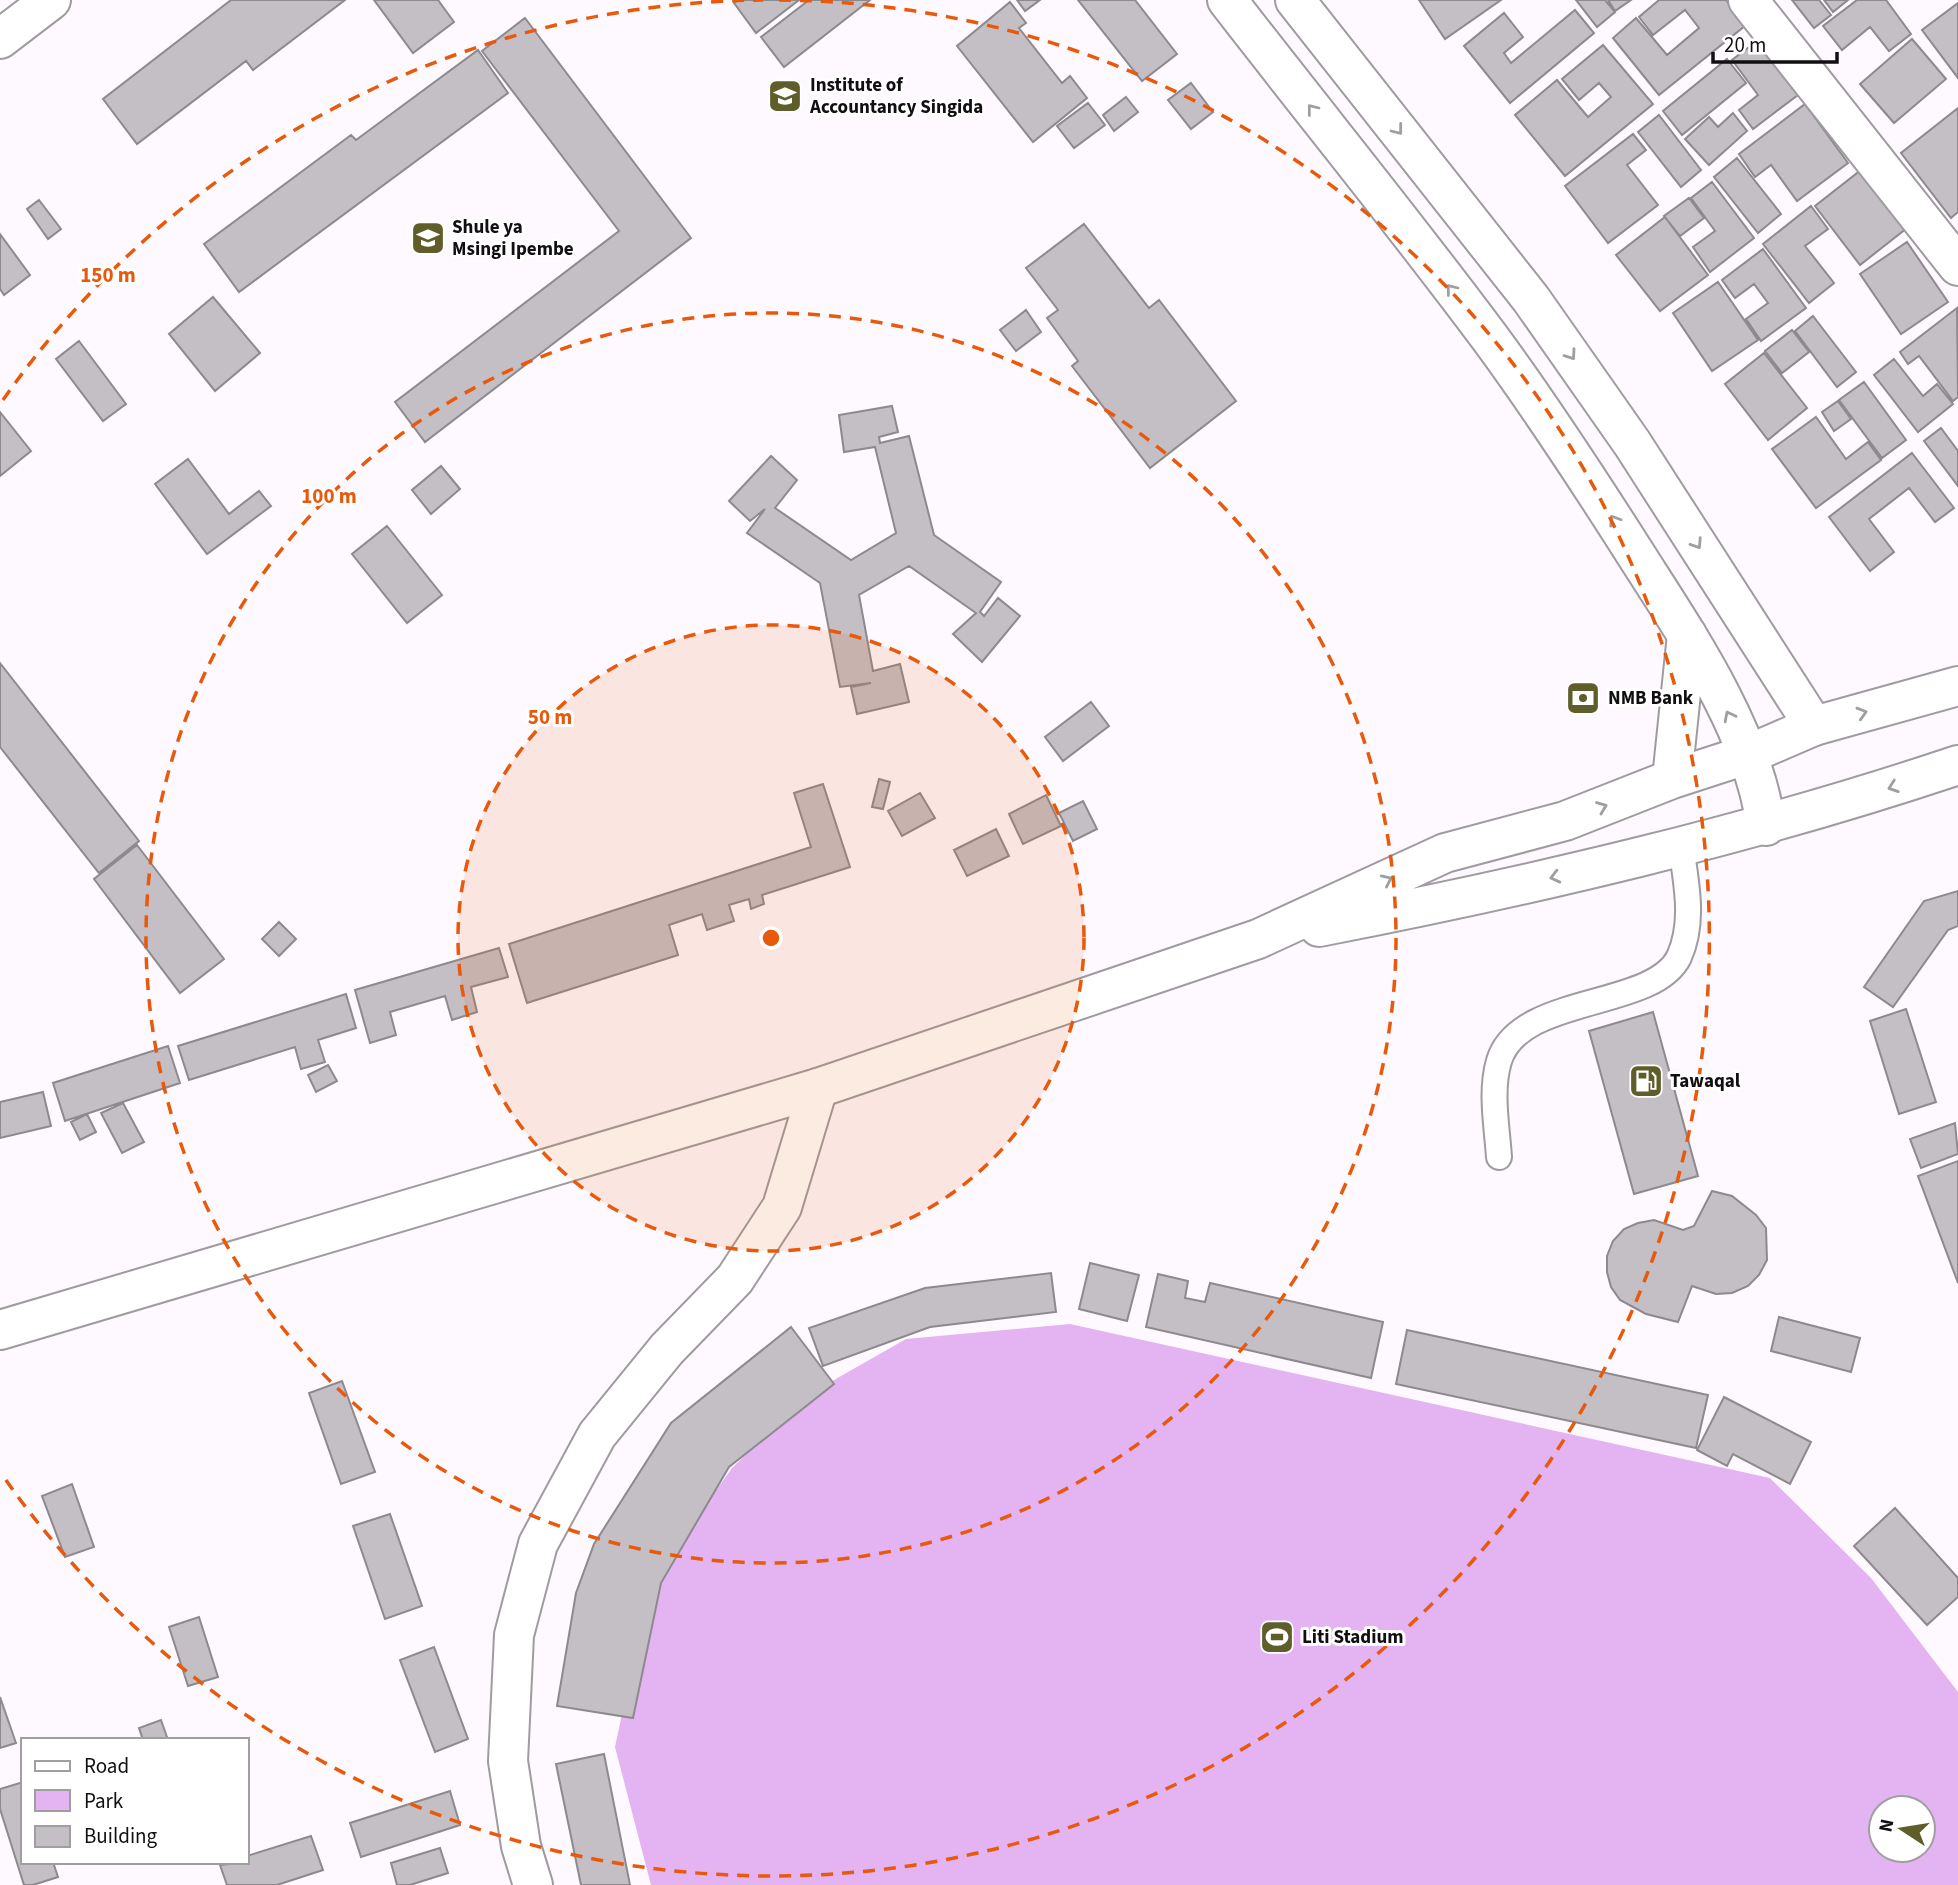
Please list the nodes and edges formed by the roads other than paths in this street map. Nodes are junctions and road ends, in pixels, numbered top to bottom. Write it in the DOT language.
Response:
graph roads {
  1 [pos="51,0"];
  2 [pos="1227,0"];
  3 [pos="1295,0"];
  4 [pos="1748,0"];
  5 [pos="0,39"];
  6 [pos="1958,266"];
  7 [pos="1687,635"];
  8 [pos="1958,686"];
  9 [pos="1814,726"];
  10 [pos="1749,754"];
  11 [pos="1958,765"];
  12 [pos="1672,779"];
  13 [pos="1766,826"];
  14 [pos="1681,846"];
  15 [pos="1258,939"];
  16 [pos="818,1088"];
  17 [pos="1499,1157"];
  18 [pos="0,1330"];
  19 [pos="533,1885"];
  1 -- 5 [label="main road"];
  7 -- 2 [label="main road, one-way"];
  3 -- 9 [label="main road, one-way"];
  4 -- 6 [label="main road"];
  10 -- 7 [label="main road, one-way"];
  7 -- 12 [label="main road"];
  9 -- 8 [label="main road, one-way"];
  9 -- 10 [label="main road"];
  10 -- 12 [label="main road"];
  10 -- 13 [label="main road"];
  11 -- 13 [label="main road, one-way"];
  15 -- 12 [label="main road, one-way"];
  13 -- 14 [label="main road"];
  14 -- 15 [label="main road, one-way"];
  14 -- 17 [label="lane"];
  15 -- 16 [label="main road"];
  16 -- 18 [label="main road"];
  16 -- 19 [label="main road"];
}
